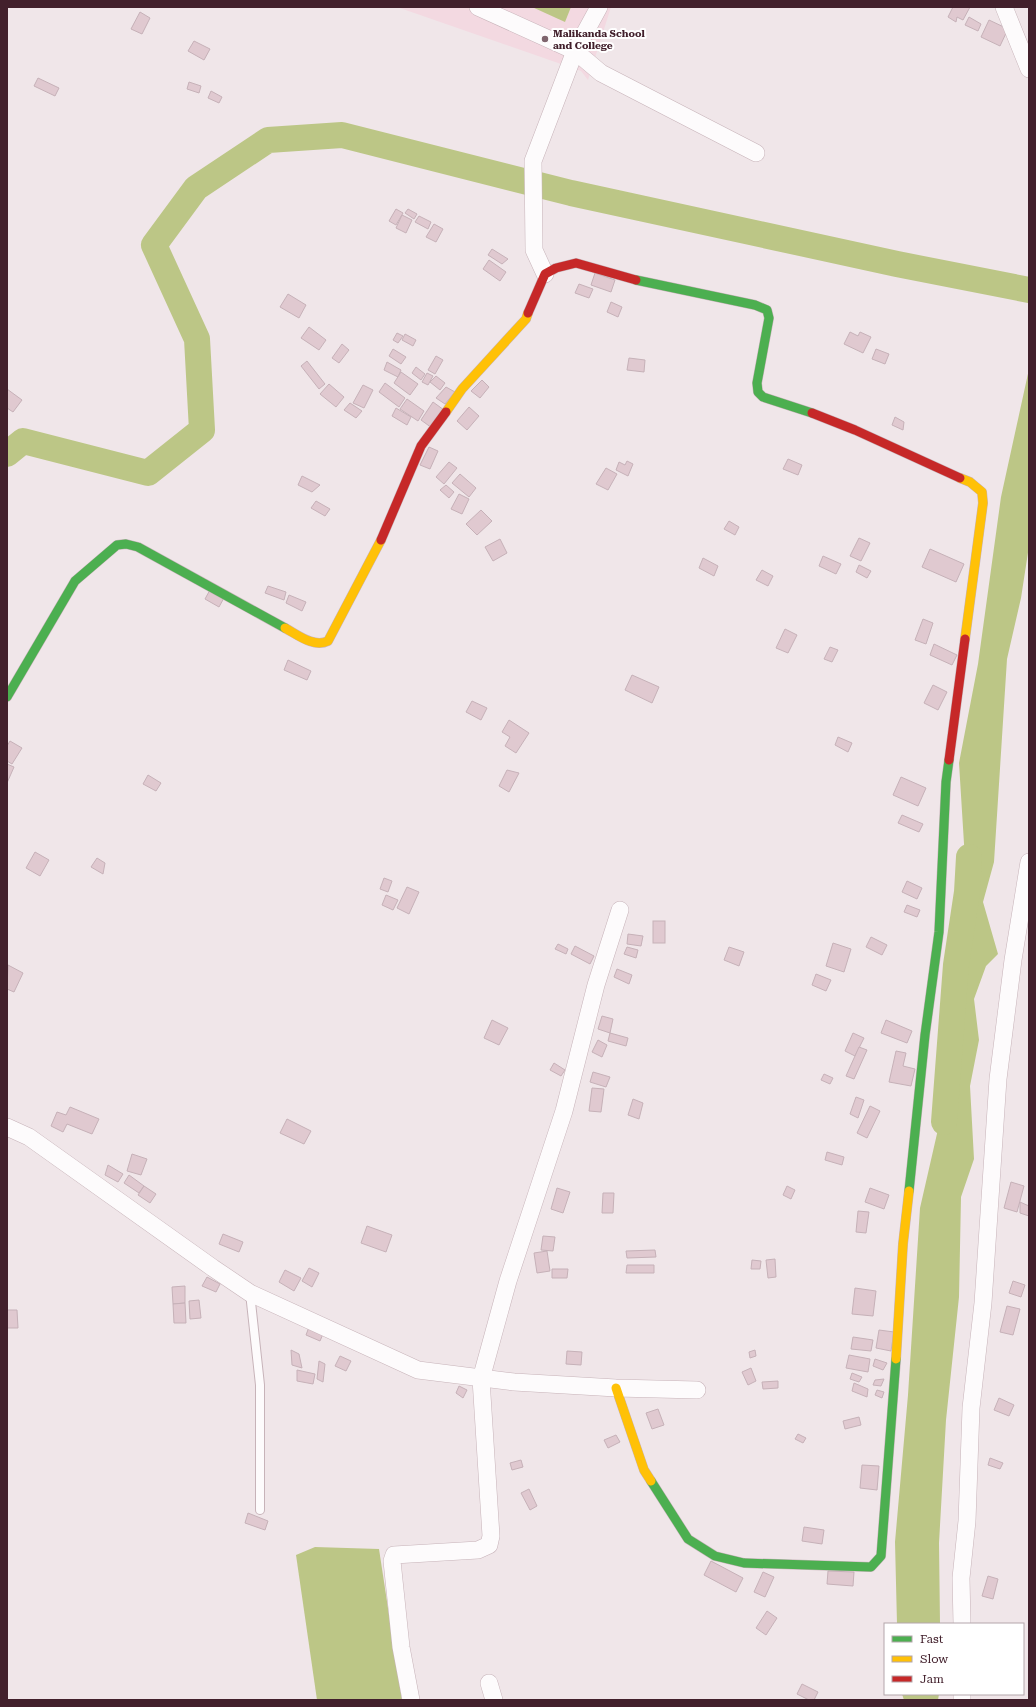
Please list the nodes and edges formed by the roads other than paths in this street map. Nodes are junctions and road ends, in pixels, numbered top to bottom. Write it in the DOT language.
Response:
graph roads {
  1 [pos="478,7"];
  2 [pos="599,7"];
  3 [pos="1004,7"];
  4 [pos="575,51"];
  5 [pos="1029,69"];
  6 [pos="756,153"];
  7 [pos="545,274"];
  8 [pos="7,697"];
  9 [pos="1029,862"];
  10 [pos="620,910"];
  11 [pos="7,1127"];
  12 [pos="250,1293"];
  13 [pos="481,1379"];
  14 [pos="616,1388"];
  15 [pos="697,1390"];
  16 [pos="260,1510"];
  17 [pos="962,1623"];
  18 [pos="489,1683"];
  19 [pos="411,1700"];
  20 [pos="494,1700"];
  1 -- 4 [label="street"];
  2 -- 4 [label="street"];
  3 -- 5 [label="street"];
  4 -- 6 [label="street"];
  4 -- 7 [label="street"];
  7 -- 8 [label="street"];
  7 -- 14 [label="street"];
  9 -- 17 [label="street"];
  10 -- 13 [label="street"];
  11 -- 12 [label="street"];
  12 -- 13 [label="street"];
  12 -- 16 [label="lane"];
  13 -- 14 [label="street"];
  13 -- 19 [label="street"];
  14 -- 15 [label="street"];
  18 -- 20 [label="street"];
}
